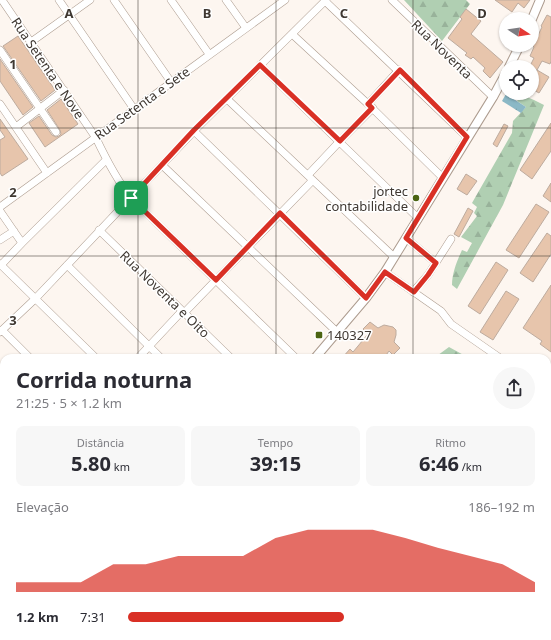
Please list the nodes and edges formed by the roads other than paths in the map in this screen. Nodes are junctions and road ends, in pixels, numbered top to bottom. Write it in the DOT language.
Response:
graph roads {
  1 [pos="2,0"];
  2 [pos="59,0"];
  3 [pos="90,0"];
  4 [pos="114,0"];
  5 [pos="171,0"];
  6 [pos="226,0"];
  7 [pos="284,0"];
  8 [pos="326,0"];
  9 [pos="392,0"];
  10 [pos="540,0"];
  11 [pos="535,12"];
  12 [pos="69,14"];
  13 [pos="246,28"];
  14 [pos="292,34"];
  15 [pos="31,42"];
  16 [pos="0,50"];
  17 [pos="209,54"];
  18 [pos="260,65"];
  19 [pos="400,70"];
  20 [pos="171,82"];
  21 [pos="499,86"];
  22 [pos="64,90"];
  23 [pos="493,97"];
  24 [pos="227,99"];
  25 [pos="0,104"];
  26 [pos="370,106"];
  27 [pos="40,109"];
  28 [pos="134,109"];
  29 [pos="16,127"];
  30 [pos="194,130"];
  31 [pos="56,132"];
  32 [pos="467,137"];
  33 [pos="96,138"];
  34 [pos="340,141"];
  35 [pos="106,160"];
  36 [pos="162,165"];
  37 [pos="47,173"];
  38 [pos="310,178"];
  39 [pos="443,178"];
  40 [pos="131,198"];
  41 [pos="0,207"];
  42 [pos="0,211"];
  43 [pos="280,213"];
  44 [pos="418,218"];
  45 [pos="100,230"];
  46 [pos="14,231"];
  47 [pos="406,238"];
  48 [pos="451,239"];
  49 [pos="0,240"];
  50 [pos="22,243"];
  51 [pos="247,248"];
  52 [pos="394,257"];
  53 [pos="436,263"];
  54 [pos="1,265"];
  55 [pos="67,265"];
  56 [pos="385,272"];
  57 [pos="216,280"];
  58 [pos="414,292"];
  59 [pos="366,298"];
  60 [pos="35,299"];
  61 [pos="183,312"];
  62 [pos="1,331"];
  63 [pos="337,332"];
  64 [pos="148,346"];
  65 [pos="26,354"];
  66 [pos="92,354"];
  67 [pos="141,354"];
  68 [pos="157,354"];
  69 [pos="226,354"];
  70 [pos="292,354"];
  71 [pos="318,354"];
  72 [pos="494,354"];
  1 -- 15 [label="street, Rua Setenta e Nove"];
  2 -- 12 [label="street"];
  3 -- 12 [label="street"];
  4 -- 20 [label="street"];
  5 -- 17 [label="street"];
  6 -- 13 [label="street"];
  7 -- 13 [label="street, Rua Setenta e Sete"];
  8 -- 14 [label="street"];
  8 -- 19 [label="street"];
  9 -- 23 [label="street, Rua Noventa"];
  10 -- 11 [label="main road"];
  12 -- 15 [label="street"];
  12 -- 28 [label="street"];
  13 -- 17 [label="street, Rua Setenta e Sete"];
  14 -- 18 [label="street"];
  14 -- 26 [label="street"];
  15 -- 22 [label="street, Rua Setenta e Nove"];
  16 -- 27 [label="street"];
  17 -- 20 [label="street, Rua Setenta e Sete"];
  18 -- 24 [label="street"];
  18 -- 34 [label="street"];
  19 -- 26 [label="street"];
  19 -- 32 [label="street"];
  20 -- 28 [label="street, Rua Setenta e Sete"];
  21 -- 23 [label="main road"];
  22 -- 27 [label="street"];
  22 -- 33 [label="street, Rua Setenta e Nove"];
  23 -- 32 [label="main road"];
  24 -- 30 [label="street"];
  24 -- 38 [label="street"];
  25 -- 29 [label="street"];
  26 -- 34 [label="street"];
  26 -- 39 [label="street"];
  27 -- 29 [label="street"];
  27 -- 31 [label="street"];
  28 -- 33 [label="street, Rua Setenta e Sete"];
  29 -- 37 [label="street"];
  30 -- 36 [label="street"];
  30 -- 43 [label="street"];
  32 -- 39 [label="main road"];
  33 -- 35 [label="street, Rua Setenta e Nove"];
  33 -- 37 [label="street, Rua Setenta e Sete"];
  34 -- 38 [label="street"];
  34 -- 44 [label="street"];
  35 -- 40 [label="street, Rua Setenta e Nove"];
  35 -- 50 [label="street"];
  36 -- 40 [label="street"];
  36 -- 51 [label="street"];
  37 -- 41 [label="street, Rua Setenta e Sete"];
  38 -- 43 [label="street"];
  38 -- 52 [label="street"];
  39 -- 44 [label="main road"];
  40 -- 45 [label="street"];
  40 -- 57 [label="street, Rua Setenta e Nove"];
  42 -- 46 [label="street"];
  43 -- 51 [label="street"];
  43 -- 59 [label="street"];
  44 -- 47 [label="main road"];
  45 -- 55 [label="street"];
  45 -- 61 [label="street, Rua Noventa e Oito"];
  46 -- 49 [label="street"];
  46 -- 50 [label="street"];
  47 -- 52 [label="main road"];
  47 -- 53 [label="street"];
  48 -- 53 [label="street"];
  50 -- 54 [label="street"];
  51 -- 57 [label="street"];
  51 -- 63 [label="street"];
  52 -- 56 [label="main road"];
  53 -- 58 [label="street"];
  54 -- 60 [label="street"];
  55 -- 60 [label="street"];
  55 -- 64 [label="street"];
  56 -- 58 [label="street"];
  56 -- 59 [label="main road"];
  57 -- 61 [label="street"];
  57 -- 70 [label="street, Rua Setenta e Nove"];
  58 -- 72 [label="street"];
  59 -- 63 [label="main road"];
  60 -- 62 [label="street"];
  60 -- 66 [label="street"];
  61 -- 64 [label="street"];
  61 -- 69 [label="street, Rua Noventa e Oito"];
  62 -- 65 [label="street"];
  63 -- 71 [label="main road"];
  64 -- 67 [label="street"];
  64 -- 68 [label="street"];
}
